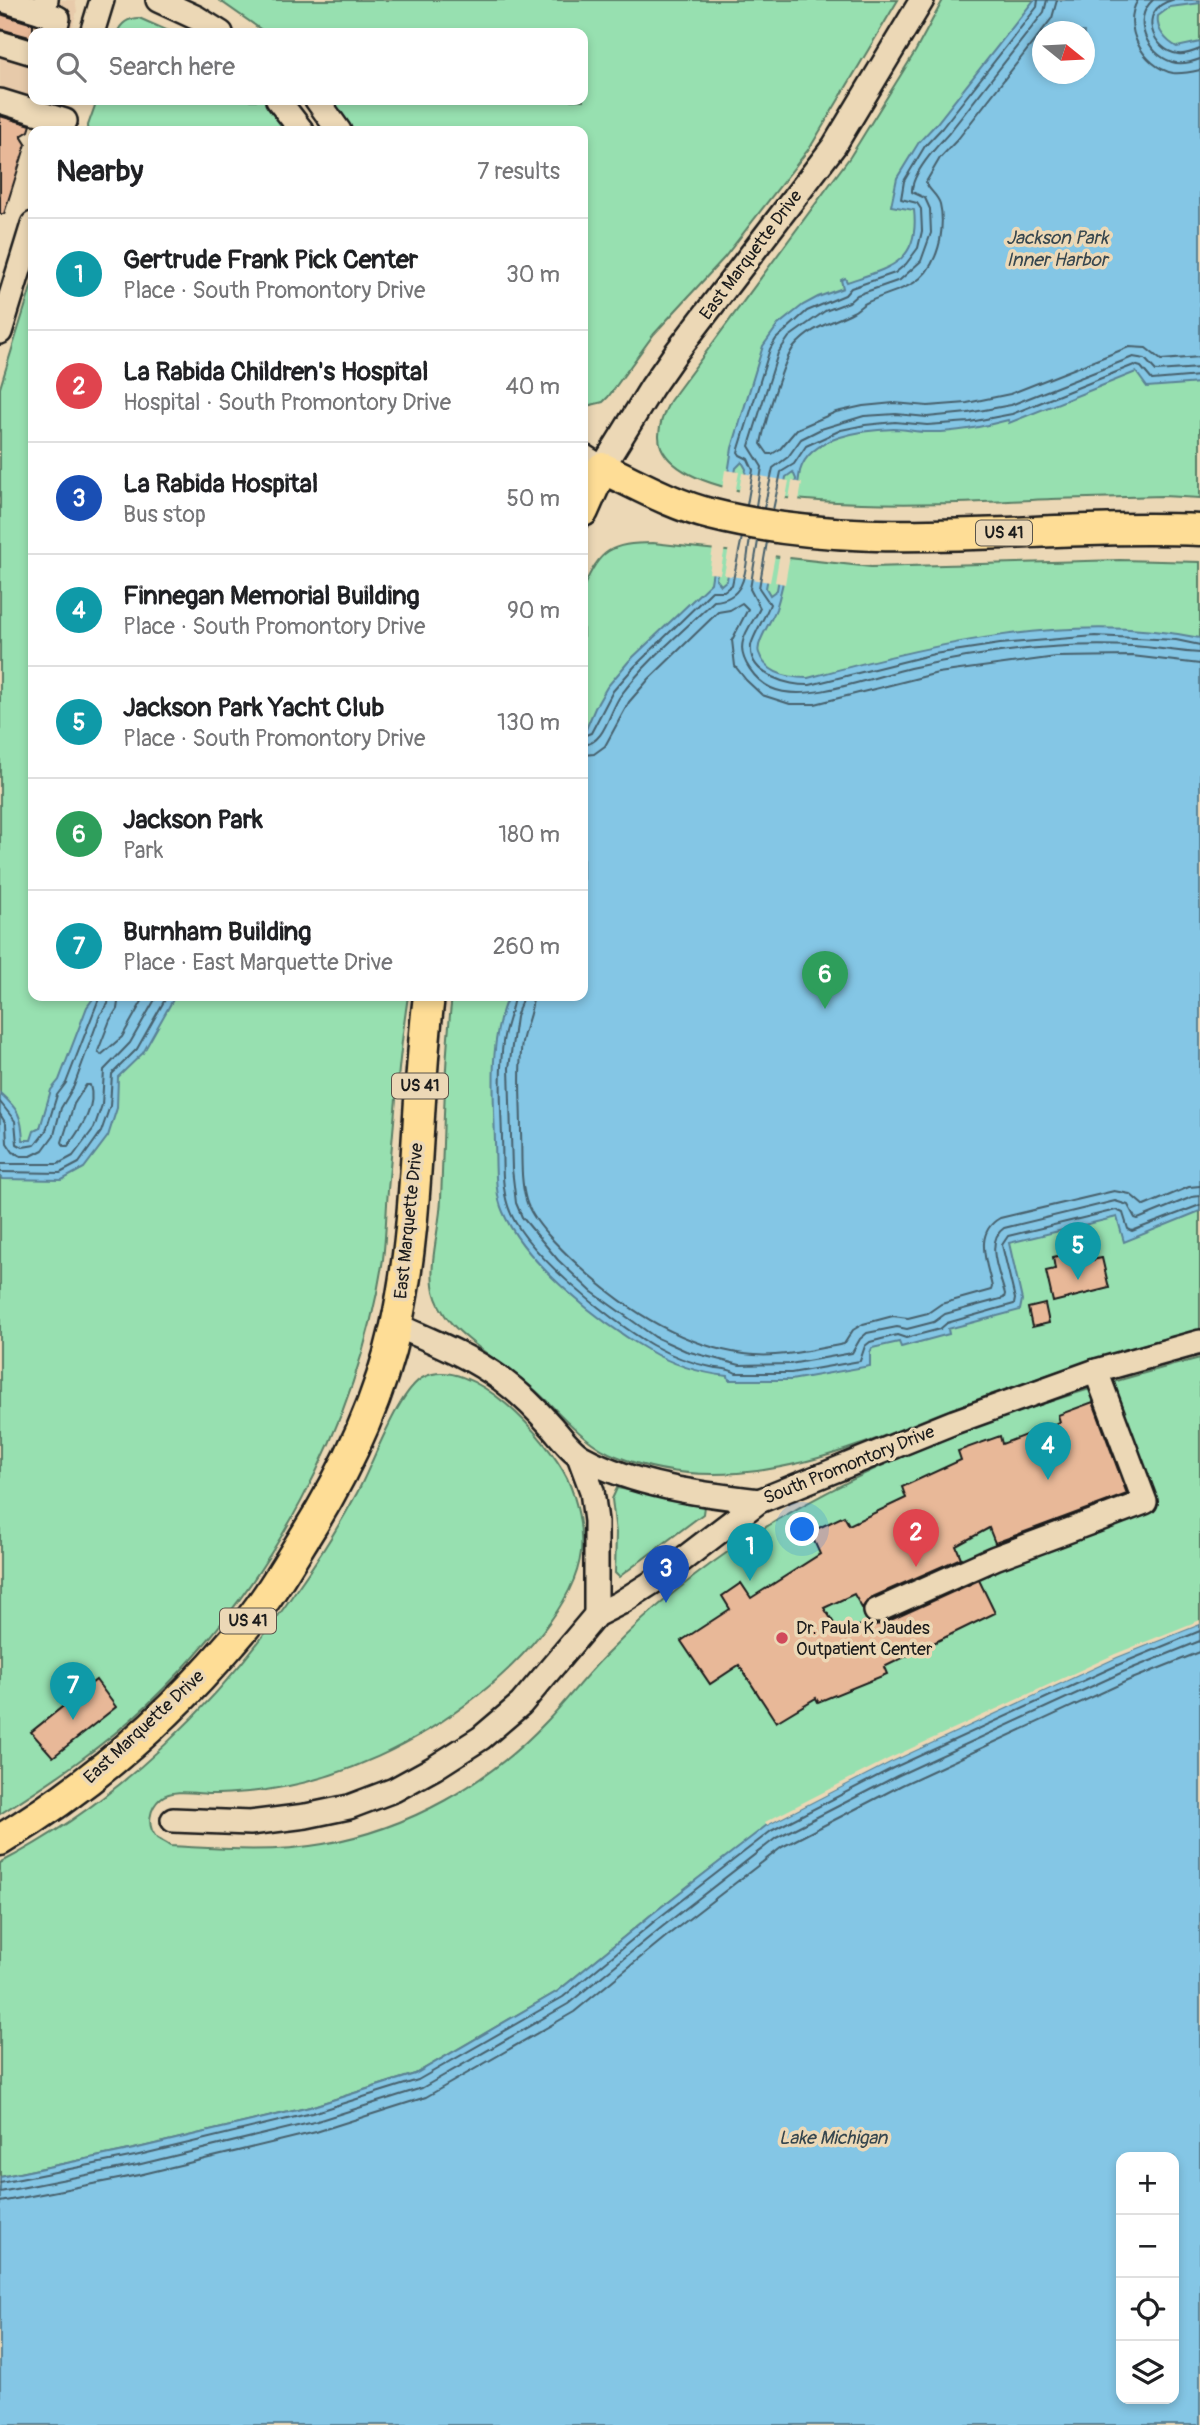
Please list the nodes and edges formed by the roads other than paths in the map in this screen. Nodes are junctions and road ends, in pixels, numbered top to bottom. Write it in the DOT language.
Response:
graph roads {
  1 [pos="3,0"];
  2 [pos="102,0"];
  3 [pos="158,0"];
  4 [pos="922,0"];
  5 [pos="44,6"];
  6 [pos="55,28"];
  7 [pos="94,28"];
  8 [pos="213,28"];
  9 [pos="0,43"];
  10 [pos="28,51"];
  11 [pos="0,102"];
  12 [pos="282,105"];
  13 [pos="321,105"];
  14 [pos="66,117"];
  15 [pos="298,126"];
  16 [pos="335,126"];
  17 [pos="28,232"];
  18 [pos="11,259"];
  19 [pos="0,332"];
  20 [pos="593,462"];
  21 [pos="588,487"];
  22 [pos="1200,530"];
  23 [pos="428,1001"];
  24 [pos="397,1325"];
  25 [pos="1200,1342"];
  26 [pos="1096,1371"];
  27 [pos="579,1456"];
  28 [pos="759,1501"];
  29 [pos="876,1611"];
  30 [pos="596,1615"];
  31 [pos="173,1820"];
  32 [pos="0,1840"];
  1 -- 5 [label="street"];
  2 -- 7 [label="street"];
  3 -- 8 [label="street"];
  4 -- 20 [label="street, East Marquette Drive"];
  5 -- 6 [label="street"];
  9 -- 10 [label="street"];
  11 -- 14 [label="street"];
  12 -- 15 [label="street"];
  13 -- 16 [label="street"];
  17 -- 18 [label="street"];
  18 -- 19 [label="street"];
  20 -- 21 [label="main road, East Marquette Drive"];
  20 -- 22 [label="main road, US 41"];
  23 -- 24 [label="main road, East Marquette Drive / US 41"];
  24 -- 27 [label="street"];
  24 -- 32 [label="main road, East Marquette Drive / US 41"];
  25 -- 26 [label="street, South Promontory Drive"];
  26 -- 28 [label="street, South Promontory Drive"];
  26 -- 29 [label="street"];
  27 -- 28 [label="street"];
  27 -- 30 [label="street"];
  28 -- 30 [label="street, South Promontory Drive"];
  30 -- 31 [label="street, South Promontory Drive"];
}
